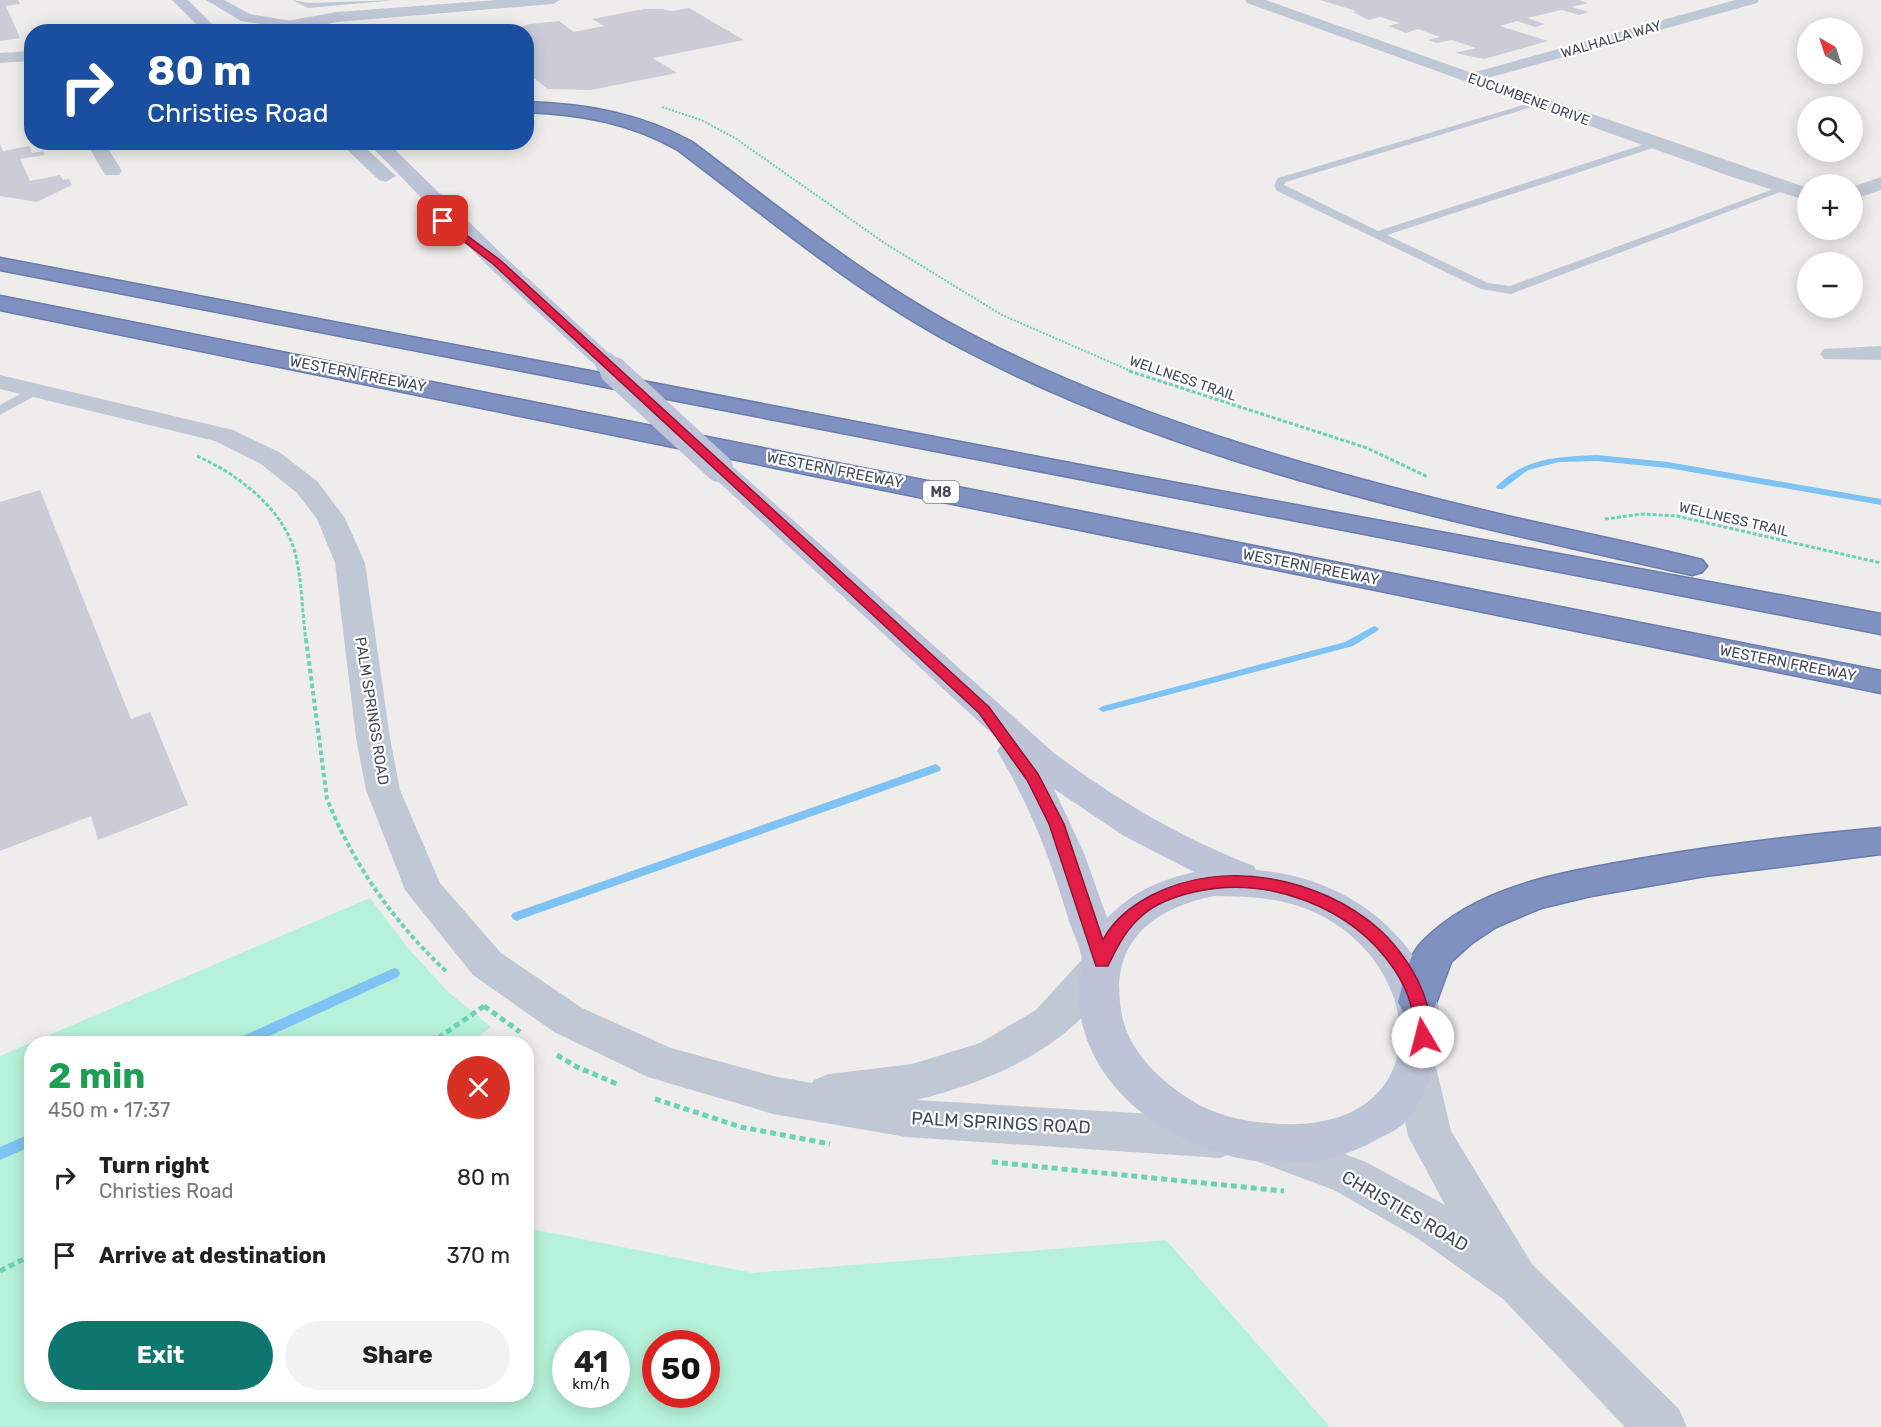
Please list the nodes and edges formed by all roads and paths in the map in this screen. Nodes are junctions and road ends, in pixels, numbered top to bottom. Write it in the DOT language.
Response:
graph roads {
  1 [pos="179,0"];
  2 [pos="211,0"];
  3 [pos="296,0"];
  4 [pos="392,0"];
  5 [pos="553,0"];
  6 [pos="1252,0"];
  7 [pos="1752,0"];
  8 [pos="459,4"];
  9 [pos="201,24"];
  10 [pos="237,24"];
  11 [pos="269,24"];
  12 [pos="304,24"];
  13 [pos="24,56"];
  14 [pos="0,58"];
  15 [pos="1471,78"];
  16 [pos="1540,103"];
  17 [pos="660,107"];
  18 [pos="534,108"];
  19 [pos="1655,144"];
  20 [pos="100,150"];
  21 [pos="357,150"];
  22 [pos="370,150"];
  23 [pos="385,150"];
  24 [pos="112,171"];
  25 [pos="1881,183"];
  26 [pos="1783,189"];
  27 [pos="1863,190"];
  28 [pos="1797,192"];
  29 [pos="408,194"];
  30 [pos="1377,235"];
  31 [pos="496,262"];
  32 [pos="0,264"];
  33 [pos="0,303"];
  34 [pos="1881,353"];
  35 [pos="1832,354"];
  36 [pos="0,382"];
  37 [pos="34,390"];
  38 [pos="0,411"];
  39 [pos="187,452"];
  40 [pos="1428,478"];
  41 [pos="1599,519"];
  42 [pos="1881,563"];
  43 [pos="1881,608"];
  44 [pos="1881,624"];
  45 [pos="1881,682"];
  46 [pos="984,710"];
  47 [pos="337,827"];
  48 [pos="1881,841"];
  49 [pos="1256,882"];
  50 [pos="1101,964"];
  51 [pos="1418,1002"];
  52 [pos="484,1006"];
  53 [pos="441,1036"];
  54 [pos="1416,1071"];
  55 [pos="773,1095"];
  56 [pos="1240,1139"];
  57 [pos="24,1259"];
  58 [pos="0,1271"];
  59 [pos="1520,1283"];
  60 [pos="1661,1427"];
  1 -- 9 [label="main road"];
  2 -- 10 [label="main road"];
  2 -- 11 [label="main road"];
  3 -- 4 [label="lane"];
  5 -- 8 [label="street"];
  6 -- 15 [label="street, EUCUMBENE DRIVE"];
  7 -- 15 [label="street, WALHALLA WAY"];
  8 -- 12 [label="street"];
  13 -- 14 [label="street"];
  15 -- 16 [label="street, EUCUMBENE DRIVE"];
  16 -- 19 [label="street, EUCUMBENE DRIVE"];
  16 -- 30 [label="lane"];
  17 -- 40 [label="path, WELLNESS TRAIL"];
  18 -- 43 [label="highway"];
  19 -- 26 [label="street, EUCUMBENE DRIVE"];
  19 -- 30 [label="lane"];
  20 -- 24 [label="street"];
  21 -- 29 [label="main road"];
  22 -- 29 [label="main road"];
  23 -- 31 [label="main road"];
  25 -- 27 [label="street"];
  26 -- 28 [label="street, EUCUMBENE DRIVE"];
  26 -- 30 [label="lane"];
  29 -- 31 [label="main road"];
  31 -- 46 [label="main road, bridge"];
  32 -- 44 [label="highway"];
  33 -- 45 [label="highway, WESTERN FREEWAY / M8"];
  34 -- 35 [label="street"];
  36 -- 37 [label="street, PALM SPRINGS ROAD"];
  37 -- 38 [label="lane"];
  37 -- 55 [label="street, PALM SPRINGS ROAD"];
  39 -- 47 [label="path"];
  41 -- 42 [label="path, WELLNESS TRAIL"];
  46 -- 49 [label="main road"];
  46 -- 50 [label="main road"];
  48 -- 51 [label="highway"];
  49 -- 50 [label="main road"];
  49 -- 51 [label="main road"];
  50 -- 55 [label="street, PALM SPRINGS ROAD"];
  50 -- 56 [label="main road"];
  51 -- 54 [label="main road"];
  52 -- 53 [label="path"];
  54 -- 56 [label="main road"];
  54 -- 59 [label="street, CHRISTIES ROAD"];
  55 -- 56 [label="street, PALM SPRINGS ROAD"];
  56 -- 59 [label="street, CHRISTIES ROAD"];
  57 -- 58 [label="path"];
  59 -- 60 [label="street, CHRISTIES ROAD"];
}
